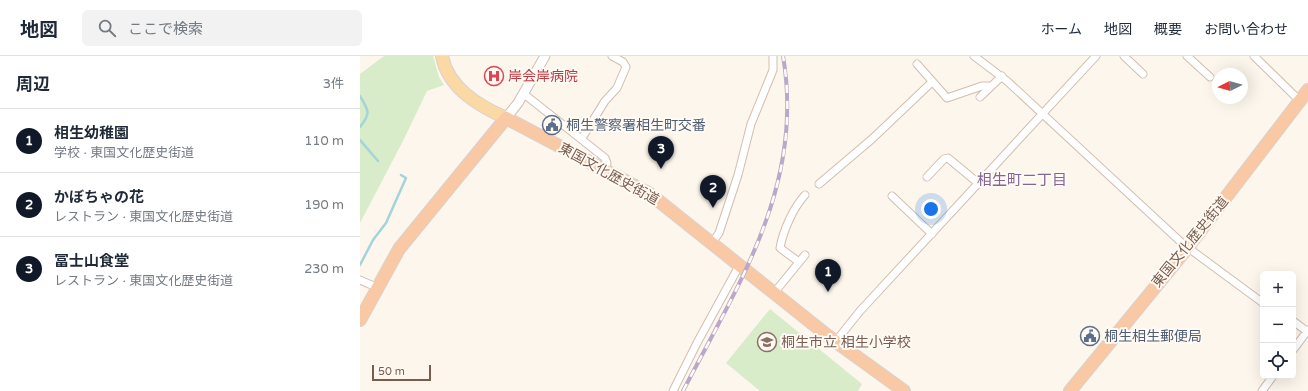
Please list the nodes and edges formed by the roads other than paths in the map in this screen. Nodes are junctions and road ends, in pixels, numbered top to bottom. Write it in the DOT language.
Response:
graph roads {
  1 [pos="442,56"];
  2 [pos="545,56"];
  3 [pos="612,56"];
  4 [pos="773,56"];
  5 [pos="974,56"];
  6 [pos="1096,56"];
  7 [pos="1124,56"];
  8 [pos="1187,56"];
  9 [pos="1254,56"];
  10 [pos="917,64"];
  11 [pos="1143,74"];
  12 [pos="1002,76"];
  13 [pos="1210,77"];
  14 [pos="932,82"];
  15 [pos="991,86"];
  16 [pos="1308,90"];
  17 [pos="524,94"];
  18 [pos="980,97"];
  19 [pos="1300,101"];
  20 [pos="1042,114"];
  21 [pos="506,118"];
  22 [pos="582,138"];
  23 [pos="604,171"];
  24 [pos="927,177"];
  25 [pos="978,183"];
  26 [pos="819,184"];
  27 [pos="805,195"];
  28 [pos="892,196"];
  29 [pos="932,234"];
  30 [pos="712,244"];
  31 [pos="1187,247"];
  32 [pos="805,255"];
  33 [pos="799,262"];
  34 [pos="739,266"];
  35 [pos="360,280"];
  36 [pos="376,287"];
  37 [pos="774,293"];
  38 [pos="1260,301"];
  39 [pos="360,320"];
  40 [pos="1296,323"];
  41 [pos="1308,331"];
  42 [pos="836,341"];
  43 [pos="1296,346"];
  44 [pos="1271,379"];
  45 [pos="673,391"];
  46 [pos="904,391"];
  47 [pos="1070,391"];
  48 [pos="1262,391"];
  1 -- 21 [label="main road"];
  2 -- 17 [label="street"];
  3 -- 22 [label="street"];
  4 -- 30 [label="street"];
  5 -- 12 [label="street"];
  6 -- 20 [label="street"];
  7 -- 11 [label="street"];
  8 -- 13 [label="street"];
  9 -- 19 [label="street"];
  10 -- 14 [label="street"];
  12 -- 15 [label="street"];
  12 -- 20 [label="street"];
  14 -- 15 [label="street"];
  14 -- 26 [label="street"];
  15 -- 18 [label="street"];
  16 -- 19 [label="highway, 東国文化歴史街道"];
  17 -- 21 [label="street"];
  17 -- 22 [label="street"];
  19 -- 31 [label="highway, 東国文化歴史街道"];
  20 -- 25 [label="street"];
  20 -- 31 [label="street"];
  21 -- 23 [label="highway, 東国文化歴史街道"];
  21 -- 36 [label="highway"];
  22 -- 23 [label="street"];
  23 -- 30 [label="highway, 東国文化歴史街道"];
  24 -- 25 [label="street"];
  25 -- 29 [label="street"];
  27 -- 33 [label="street"];
  28 -- 29 [label="street"];
  29 -- 42 [label="street"];
  30 -- 34 [label="highway, 東国文化歴史街道"];
  31 -- 38 [label="street"];
  31 -- 47 [label="highway, 東国文化歴史街道"];
  32 -- 33 [label="street"];
  33 -- 37 [label="street"];
  34 -- 37 [label="highway, 東国文化歴史街道"];
  34 -- 45 [label="street"];
  35 -- 36 [label="street"];
  36 -- 39 [label="highway"];
  37 -- 42 [label="highway, 東国文化歴史街道"];
  40 -- 41 [label="street"];
  41 -- 43 [label="street"];
  42 -- 46 [label="highway, 東国文化歴史街道"];
  44 -- 48 [label="street"];
}
